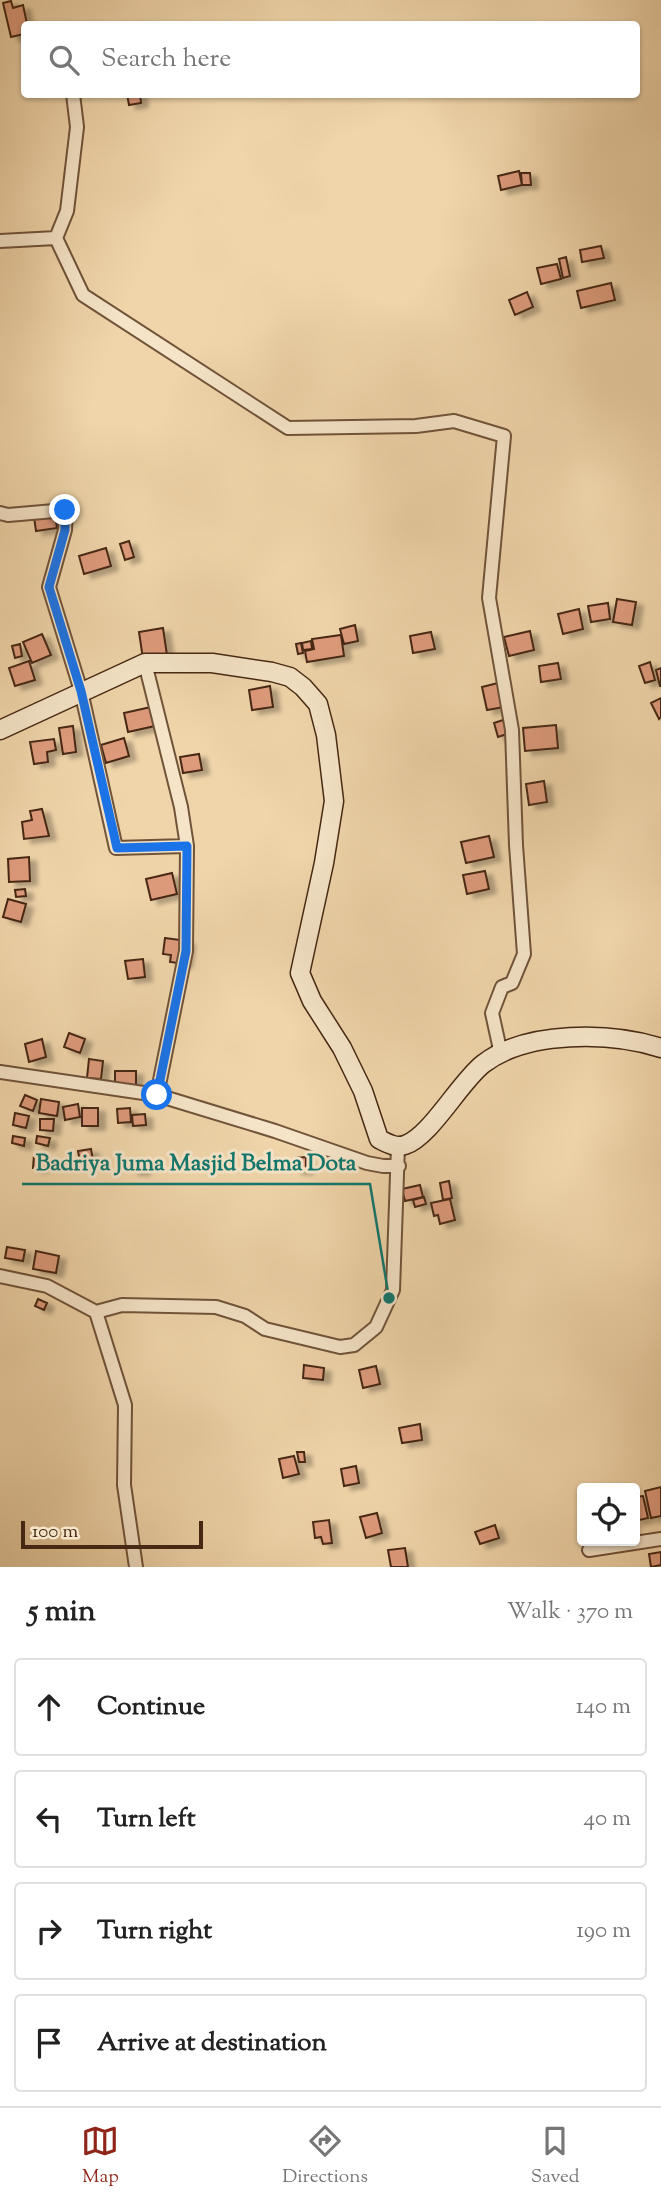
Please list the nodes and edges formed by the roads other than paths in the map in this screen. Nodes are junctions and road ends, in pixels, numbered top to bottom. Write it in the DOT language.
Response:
graph roads {
  1 [pos="73,98"];
  2 [pos="56,239"];
  3 [pos="0,241"];
  4 [pos="0,513"];
  5 [pos="145,663"];
  6 [pos="81,691"];
  7 [pos="0,730"];
  8 [pos="187,846"];
  9 [pos="661,1048"];
  10 [pos="501,1054"];
  11 [pos="0,1073"];
  12 [pos="157,1095"];
  13 [pos="398,1146"];
  14 [pos="399,1167"];
  15 [pos="0,1276"];
  16 [pos="96,1312"];
  17 [pos="661,1539"];
  18 [pos="589,1550"];
  19 [pos="136,1567"];
  1 -- 2 [label="street"];
  2 -- 3 [label="street"];
  2 -- 10 [label="street"];
  4 -- 6 [label="street"];
  5 -- 6 [label="main road"];
  5 -- 8 [label="street"];
  5 -- 13 [label="main road"];
  6 -- 7 [label="main road"];
  6 -- 8 [label="street"];
  8 -- 12 [label="street"];
  9 -- 10 [label="main road"];
  10 -- 13 [label="main road"];
  11 -- 12 [label="street"];
  12 -- 14 [label="street"];
  13 -- 14 [label="street"];
  14 -- 16 [label="street"];
  15 -- 16 [label="street"];
  16 -- 19 [label="street"];
  17 -- 18 [label="street"];
}
